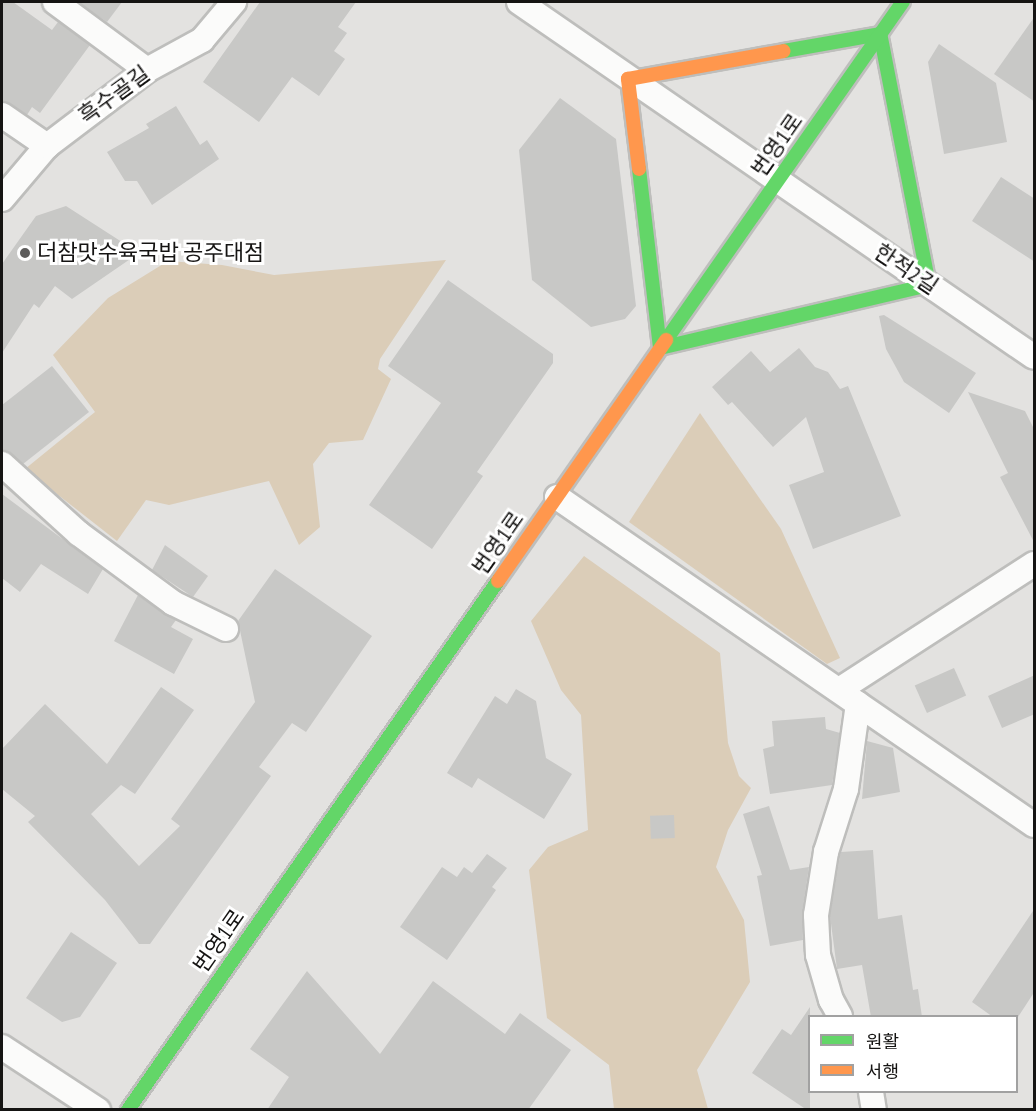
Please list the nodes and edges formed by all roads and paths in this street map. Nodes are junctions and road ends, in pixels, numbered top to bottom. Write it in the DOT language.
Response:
graph roads {
  1 [pos="55,2"];
  2 [pos="234,2"];
  3 [pos="519,2"];
  4 [pos="903,2"];
  5 [pos="880,34"];
  6 [pos="147,70"];
  7 [pos="628,79"];
  8 [pos="2,115"];
  9 [pos="47,146"];
  10 [pos="777,181"];
  11 [pos="2,199"];
  12 [pos="929,285"];
  13 [pos="660,348"];
  14 [pos="1035,357"];
  15 [pos="2,464"];
  16 [pos="556,497"];
  17 [pos="1035,564"];
  18 [pos="226,629"];
  19 [pos="848,697"];
  20 [pos="1035,825"];
  21 [pos="839,1015"];
  22 [pos="2,1047"];
  23 [pos="871,1093"];
  24 [pos="98,1110"];
  25 [pos="128,1110"];
  26 [pos="874,1110"];
  1 -- 6 [label="street"];
  2 -- 6 [label="street, 흑수골길"];
  3 -- 7 [label="street, 한적2길"];
  4 -- 5 [label="main road, 번영1로"];
  5 -- 7 [label="main road"];
  5 -- 10 [label="main road, 번영1로"];
  5 -- 12 [label="main road"];
  6 -- 9 [label="street, 흑수골길"];
  7 -- 10 [label="street, 한적2길"];
  7 -- 13 [label="main road"];
  8 -- 9 [label="street"];
  9 -- 11 [label="street, 흑수골길"];
  10 -- 12 [label="street, 한적2길"];
  10 -- 13 [label="main road, 번영1로"];
  12 -- 13 [label="main road"];
  12 -- 14 [label="street, 한적2길"];
  13 -- 16 [label="main road, 번영1로"];
  15 -- 18 [label="street"];
  16 -- 19 [label="street"];
  16 -- 25 [label="main road, 번영1로"];
  17 -- 19 [label="street"];
  19 -- 20 [label="street"];
  19 -- 21 [label="street"];
  22 -- 24 [label="street"];
  23 -- 26 [label="street"];
}
